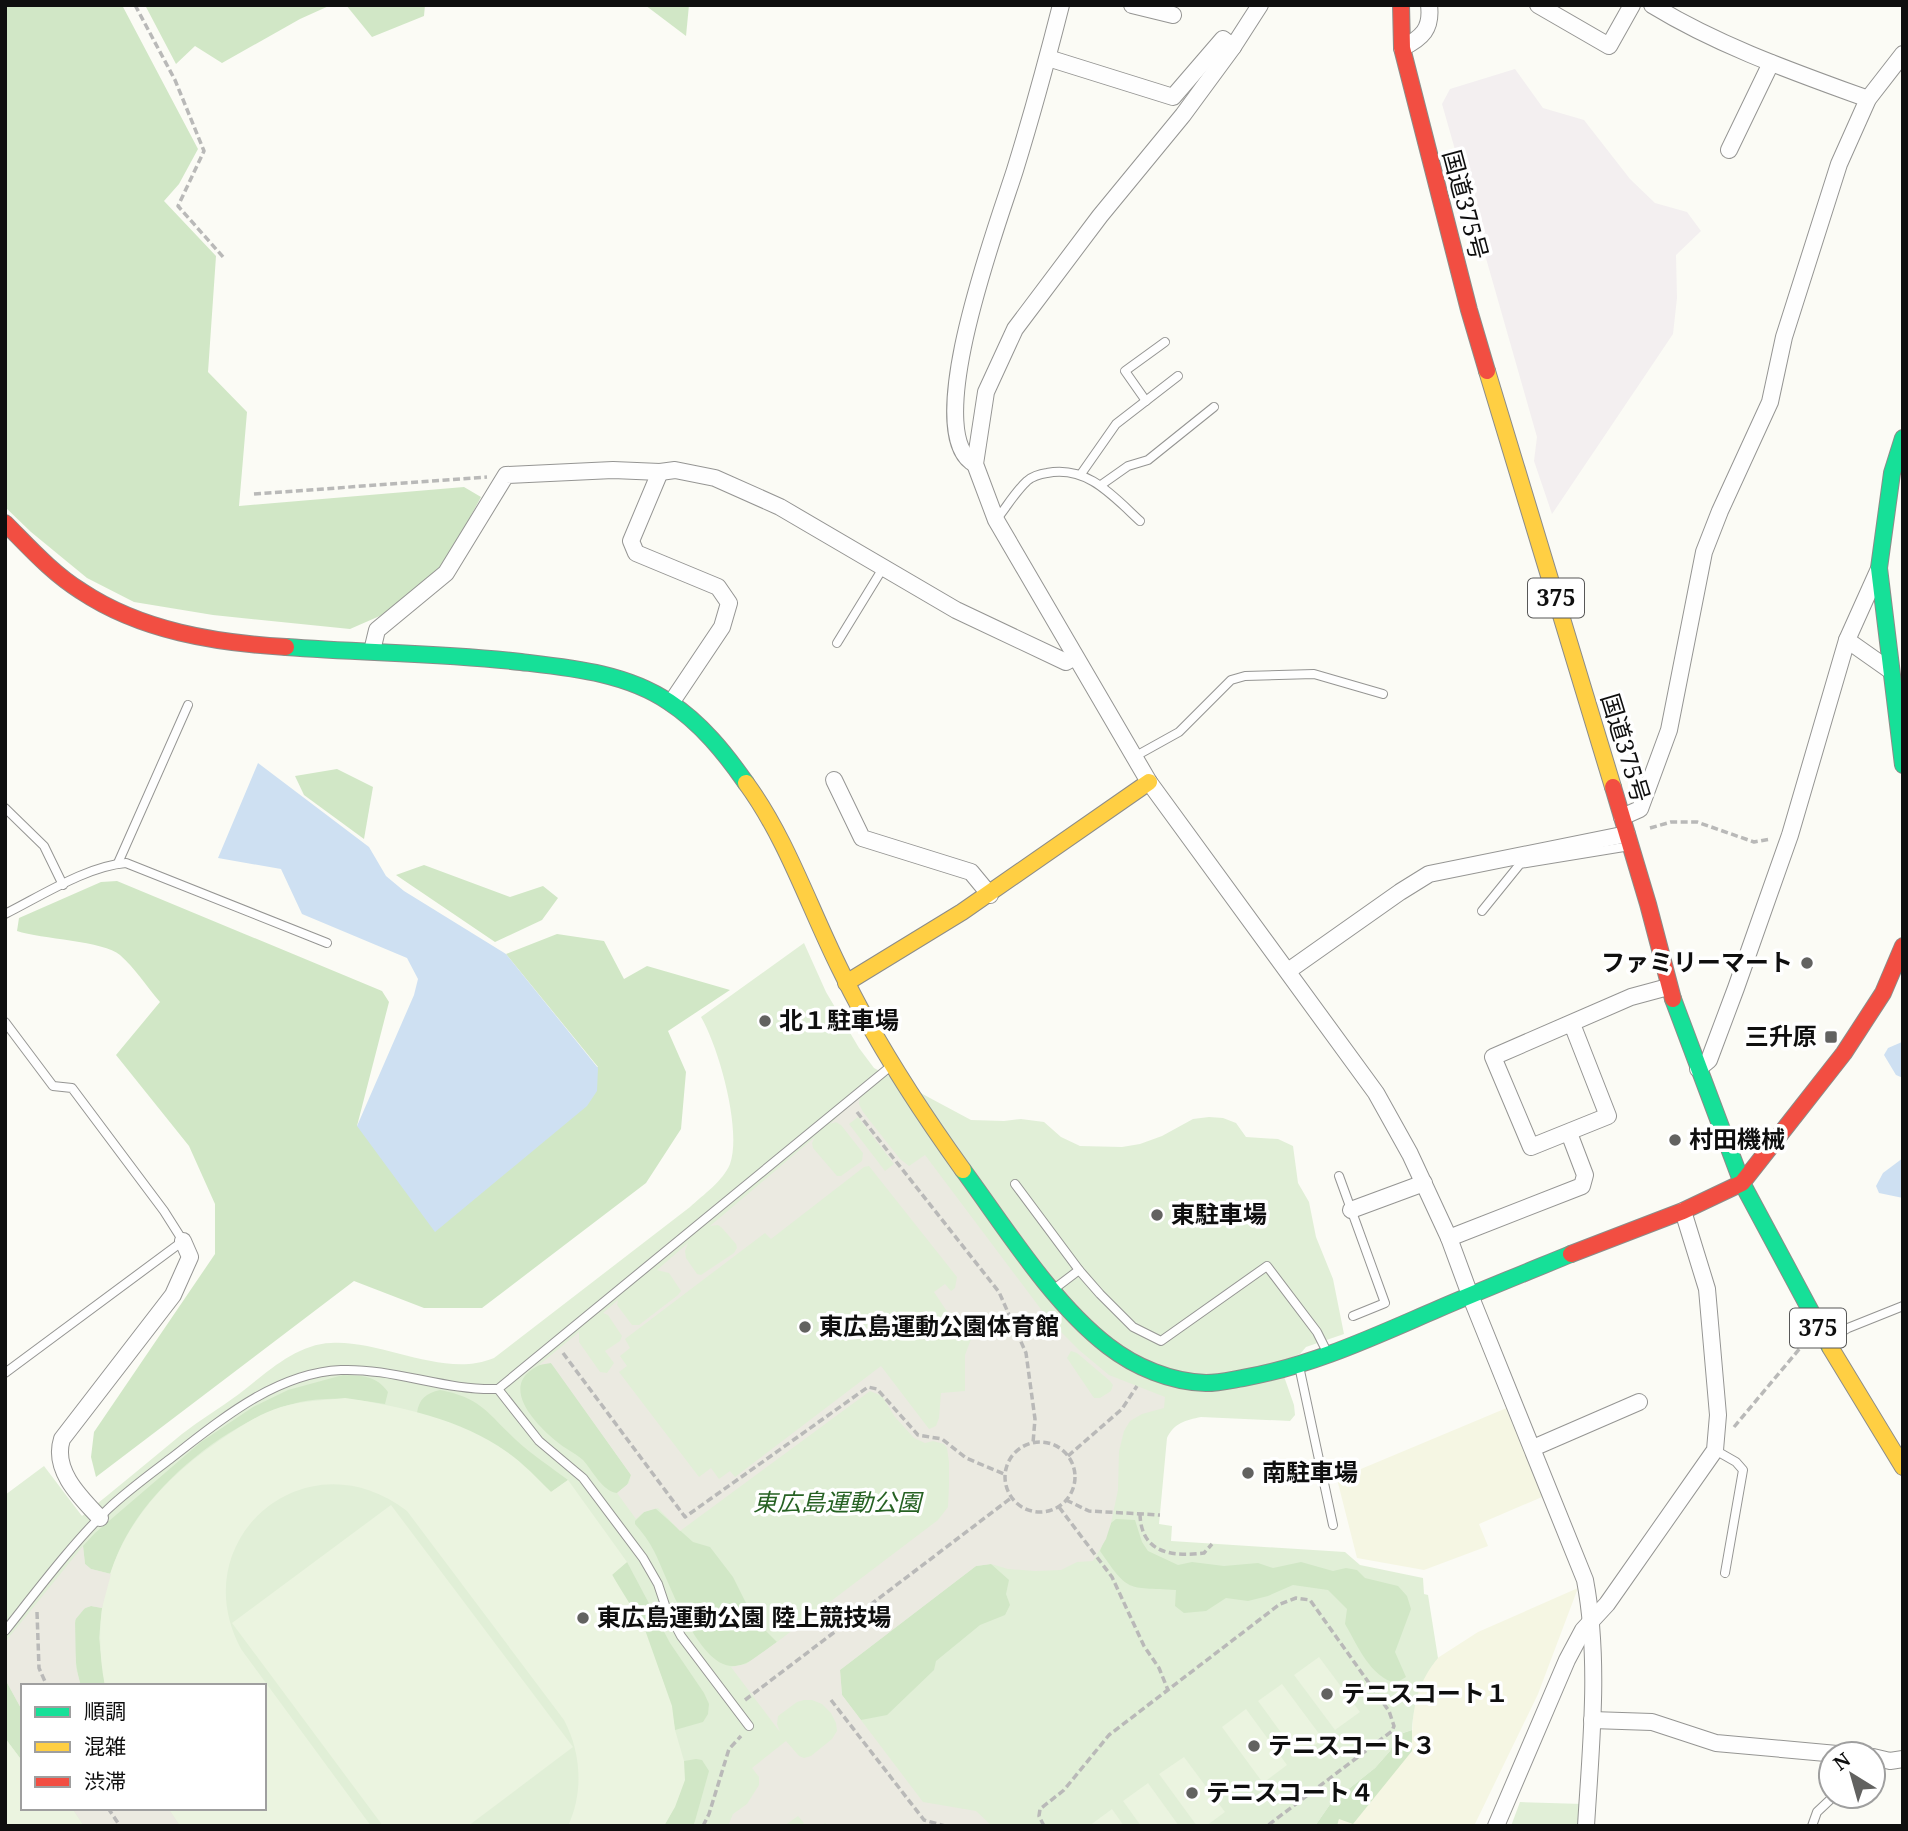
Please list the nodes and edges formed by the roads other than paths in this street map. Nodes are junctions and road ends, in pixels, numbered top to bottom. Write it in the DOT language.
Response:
graph roads {
  1 [pos="1061,5"];
  2 [pos="1132,5"];
  3 [pos="1260,5"];
  4 [pos="1401,5"];
  5 [pos="1429,5"];
  6 [pos="1538,5"];
  7 [pos="1632,5"];
  8 [pos="1652,5"];
  9 [pos="1173,15"];
  10 [pos="1233,47"];
  11 [pos="1402,48"];
  12 [pos="1903,54"];
  13 [pos="1048,58"];
  14 [pos="1771,64"];
  15 [pos="1868,99"];
  16 [pos="1729,150"];
  17 [pos="1165,342"];
  18 [pos="1178,376"];
  19 [pos="1146,401"];
  20 [pos="1214,407"];
  21 [pos="1903,438"];
  22 [pos="975,464"];
  23 [pos="660,472"];
  24 [pos="1081,474"];
  25 [pos="1101,485"];
  26 [pos="996,520"];
  27 [pos="1140,521"];
  28 [pos="5,523"];
  29 [pos="883,568"];
  30 [pos="1879,569"];
  31 [pos="1847,640"];
  32 [pos="837,643"];
  33 [pos="372,651"];
  34 [pos="1075,657"];
  35 [pos="1891,671"];
  36 [pos="1383,694"];
  37 [pos="671,703"];
  38 [pos="188,705"];
  39 [pos="1134,757"];
  40 [pos="1903,765"];
  41 [pos="834,780"];
  42 [pos="1149,782"];
  43 [pos="5,808"];
  44 [pos="1622,817"];
  45 [pos="1629,839"];
  46 [pos="118,863"];
  47 [pos="63,885"];
  48 [pos="990,895"];
  49 [pos="1482,911"];
  50 [pos="5,914"];
  51 [pos="327,943"];
  52 [pos="1903,946"];
  53 [pos="1288,971"];
  54 [pos="846,983"];
  55 [pos="1668,987"];
  56 [pos="5,1022"];
  57 [pos="1572,1024"];
  58 [pos="891,1066"];
  59 [pos="1698,1069"];
  60 [pos="1569,1133"];
  61 [pos="1339,1176"];
  62 [pos="1424,1183"];
  63 [pos="1742,1183"];
  64 [pos="1015,1184"];
  65 [pos="1351,1210"];
  66 [pos="1683,1211"];
  67 [pos="1449,1238"];
  68 [pos="183,1241"];
  69 [pos="1079,1270"];
  70 [pos="1054,1289"];
  71 [pos="1470,1295"];
  72 [pos="1903,1306"];
  73 [pos="1353,1315"];
  74 [pos="1822,1336"];
  75 [pos="1328,1355"];
  76 [pos="1299,1366"];
  77 [pos="5,1373"];
  78 [pos="498,1389"];
  79 [pos="1639,1402"];
  80 [pos="1533,1448"];
  81 [pos="1714,1450"];
  82 [pos="1903,1467"];
  83 [pos="100,1518"];
  84 [pos="1333,1525"];
  85 [pos="1725,1573"];
  86 [pos="1592,1619"];
  87 [pos="5,1631"];
  88 [pos="1592,1720"];
  89 [pos="749,1726"];
  90 [pos="1817,1752"];
  91 [pos="1819,1810"];
  92 [pos="1496,1826"];
  93 [pos="1586,1826"];
  94 [pos="1812,1826"];
  1 -- 13 [label="street"];
  2 -- 9 [label="street"];
  3 -- 10 [label="street"];
  4 -- 11 [label="main road, 国道375号 / 375"];
  5 -- 11 [label="street"];
  6 -- 7 [label="street"];
  8 -- 14 [label="street"];
  10 -- 13 [label="street"];
  10 -- 22 [label="street"];
  11 -- 44 [label="main road, 国道375号 / 375"];
  12 -- 15 [label="street"];
  13 -- 22 [label="street"];
  14 -- 15 [label="street"];
  14 -- 16 [label="street"];
  15 -- 44 [label="street"];
  17 -- 19 [label="lane"];
  18 -- 19 [label="lane"];
  19 -- 24 [label="lane"];
  20 -- 25 [label="lane"];
  21 -- 30 [label="main road"];
  22 -- 26 [label="street"];
  23 -- 29 [label="street"];
  23 -- 33 [label="street"];
  23 -- 37 [label="street"];
  24 -- 25 [label="lane"];
  24 -- 26 [label="lane"];
  25 -- 27 [label="lane"];
  26 -- 34 [label="street"];
  28 -- 33 [label="main road"];
  29 -- 32 [label="lane"];
  29 -- 34 [label="street"];
  30 -- 31 [label="street"];
  30 -- 35 [label="main road"];
  31 -- 35 [label="street"];
  31 -- 59 [label="street"];
  33 -- 37 [label="main road"];
  34 -- 39 [label="street"];
  35 -- 40 [label="main road"];
  36 -- 39 [label="lane"];
  37 -- 54 [label="main road"];
  38 -- 46 [label="lane"];
  39 -- 42 [label="street"];
  41 -- 48 [label="street"];
  42 -- 48 [label="main road"];
  42 -- 53 [label="street"];
  43 -- 47 [label="lane"];
  44 -- 45 [label="main road, 国道375号 / 375"];
  45 -- 49 [label="lane"];
  45 -- 53 [label="street"];
  45 -- 55 [label="main road, 国道375号 / 375"];
  46 -- 47 [label="lane"];
  46 -- 51 [label="lane"];
  47 -- 50 [label="lane"];
  48 -- 54 [label="main road"];
  52 -- 63 [label="main road"];
  53 -- 62 [label="street"];
  54 -- 58 [label="main road"];
  55 -- 57 [label="street"];
  55 -- 59 [label="main road, 国道375号 / 375"];
  56 -- 68 [label="lane"];
  57 -- 60 [label="street"];
  57 -- 60 [label="street"];
  58 -- 70 [label="main road"];
  58 -- 78 [label="lane"];
  59 -- 63 [label="main road, 国道375号 / 375"];
  60 -- 67 [label="street"];
  61 -- 65 [label="lane"];
  62 -- 65 [label="street"];
  62 -- 67 [label="street"];
  63 -- 66 [label="main road"];
  63 -- 74 [label="main road, 国道375号 / 375"];
  64 -- 69 [label="lane"];
  65 -- 73 [label="lane"];
  66 -- 71 [label="main road"];
  66 -- 81 [label="street"];
  67 -- 71 [label="street"];
  68 -- 77 [label="lane"];
  68 -- 83 [label="street"];
  69 -- 70 [label="lane"];
  69 -- 75 [label="lane"];
  70 -- 76 [label="main road"];
  71 -- 75 [label="main road"];
  71 -- 80 [label="street"];
  72 -- 74 [label="lane"];
  74 -- 82 [label="main road, 国道375号 / 375"];
  75 -- 76 [label="main road"];
  76 -- 84 [label="lane"];
  78 -- 83 [label="lane"];
  78 -- 89 [label="lane"];
  79 -- 80 [label="street"];
  80 -- 86 [label="street"];
  81 -- 85 [label="lane"];
  81 -- 86 [label="street"];
  83 -- 87 [label="lane"];
  86 -- 88 [label="street"];
  86 -- 92 [label="street"];
  88 -- 90 [label="street"];
  88 -- 93 [label="street"];
  91 -- 94 [label="lane"];
}
